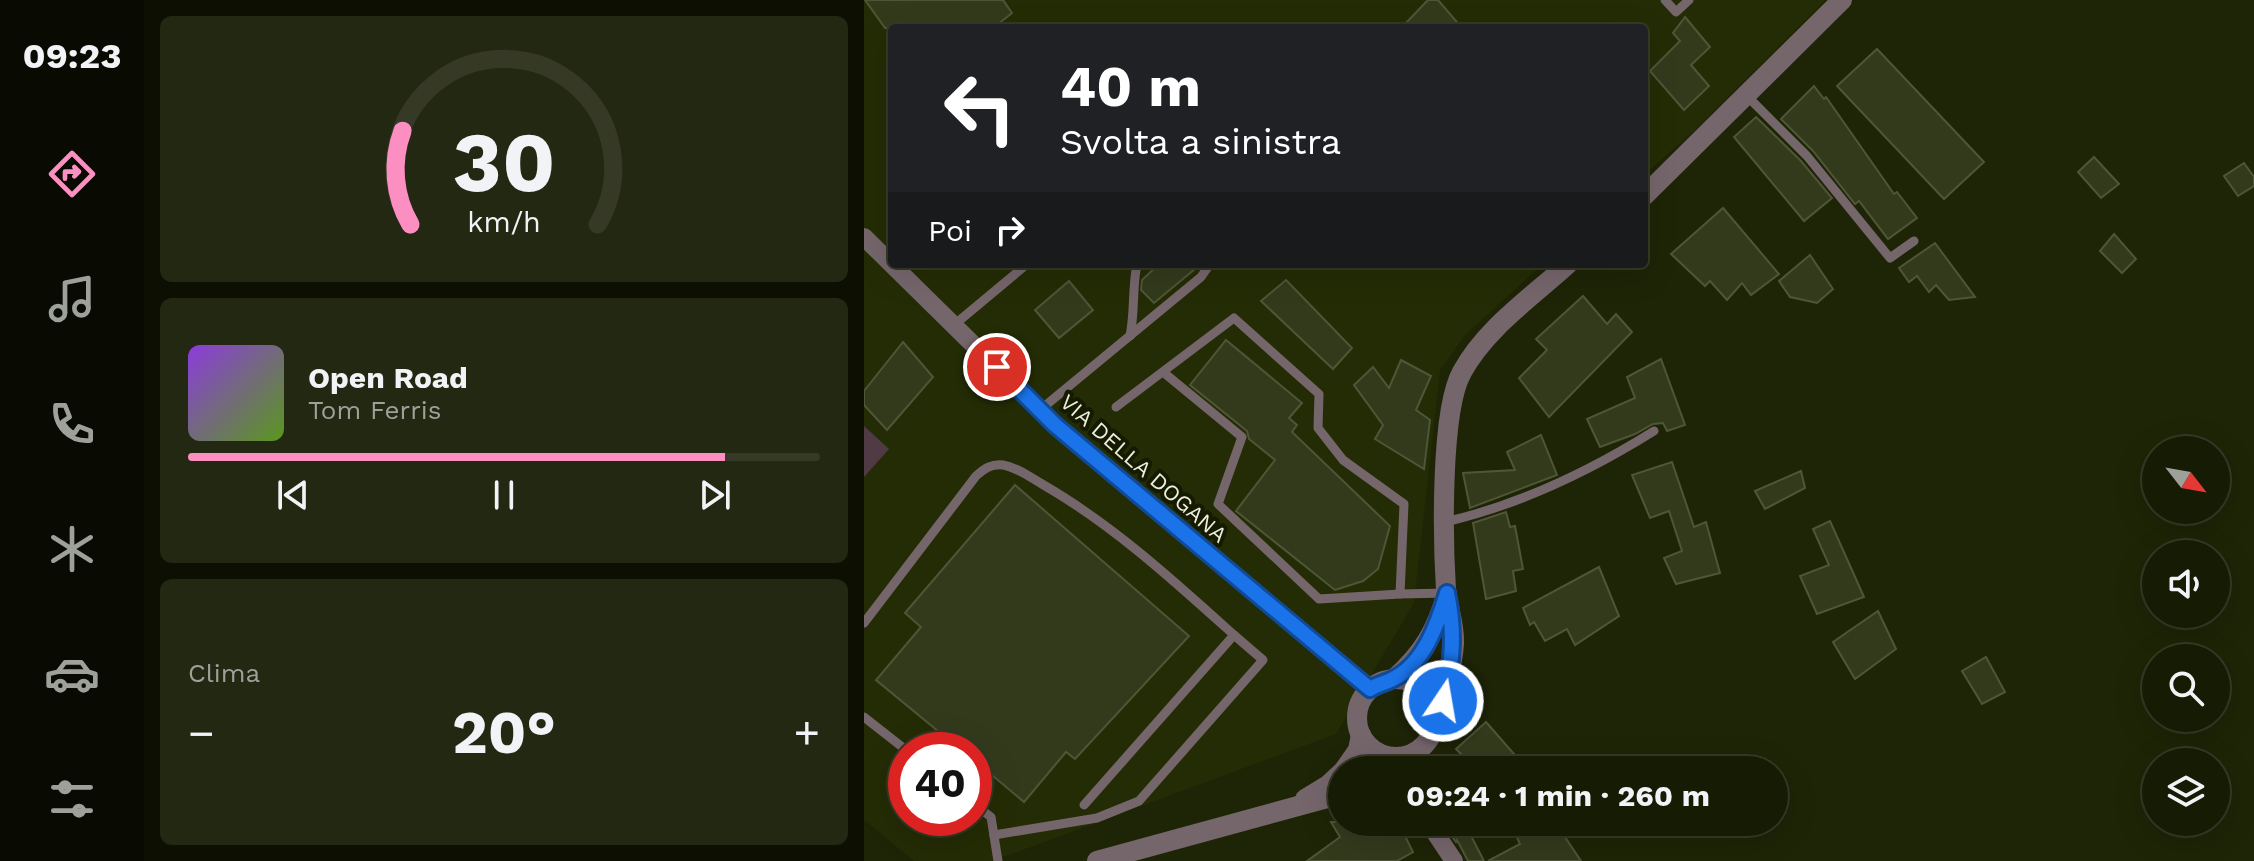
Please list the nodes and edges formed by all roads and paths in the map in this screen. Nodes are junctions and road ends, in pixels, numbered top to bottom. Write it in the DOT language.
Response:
graph roads {
  1 [pos="1665,0"];
  2 [pos="1689,0"];
  3 [pos="1842,0"];
  4 [pos="1747,96"];
  5 [pos="1648,192"];
  6 [pos="864,237"];
  7 [pos="1914,241"];
  8 [pos="888,260"];
  9 [pos="896,268"];
  10 [pos="1022,268"];
  11 [pos="1136,268"];
  12 [pos="1207,268"];
  13 [pos="1564,268"];
  14 [pos="954,325"];
  15 [pos="1130,336"];
  16 [pos="1163,372"];
  17 [pos="1116,407"];
  18 [pos="1040,410"];
  19 [pos="1654,431"];
  20 [pos="1445,522"];
  21 [pos="1447,593"];
  22 [pos="1400,594"];
  23 [pos="864,623"];
  24 [pos="1234,635"];
  25 [pos="1394,679"];
  26 [pos="1370,689"];
  27 [pos="864,717"];
  28 [pos="1435,721"];
  29 [pos="1361,735"];
  30 [pos="888,736"];
  31 [pos="1354,756"];
  32 [pos="1383,756"];
  33 [pos="1408,756"];
  34 [pos="1328,785"];
  35 [pos="1328,798"];
  36 [pos="1084,805"];
  37 [pos="1284,811"];
  38 [pos="992,823"];
  39 [pos="994,835"];
  40 [pos="1437,836"];
  41 [pos="998,861"];
  42 [pos="1097,861"];
  43 [pos="1454,861"];
  1 -- 2 [label="lane"];
  3 -- 4 [label="street"];
  4 -- 5 [label="street"];
  4 -- 7 [label="lane"];
  6 -- 8 [label="street, VIA DELLA DOGANA"];
  9 -- 14 [label="street, VIA DELLA DOGANA"];
  10 -- 14 [label="lane"];
  11 -- 15 [label="lane"];
  12 -- 15 [label="lane"];
  13 -- 20 [label="street"];
  14 -- 18 [label="street, VIA DELLA DOGANA"];
  15 -- 18 [label="lane"];
  16 -- 17 [label="lane"];
  16 -- 22 [label="lane"];
  16 -- 22 [label="lane"];
  18 -- 26 [label="street, VIA DELLA DOGANA"];
  19 -- 20 [label="lane"];
  20 -- 21 [label="street"];
  21 -- 22 [label="lane"];
  21 -- 25 [label="street"];
  21 -- 28 [label="street"];
  23 -- 24 [label="lane"];
  24 -- 36 [label="lane"];
  24 -- 39 [label="lane"];
  25 -- 26 [label="street"];
  25 -- 28 [label="street"];
  26 -- 29 [label="street"];
  27 -- 30 [label="lane"];
  28 -- 33 [label="street"];
  29 -- 31 [label="street"];
  29 -- 32 [label="street"];
  34 -- 37 [label="street"];
  35 -- 37 [label="street"];
  37 -- 42 [label="street"];
  38 -- 39 [label="lane"];
  39 -- 41 [label="lane"];
  40 -- 43 [label="street"];
}
